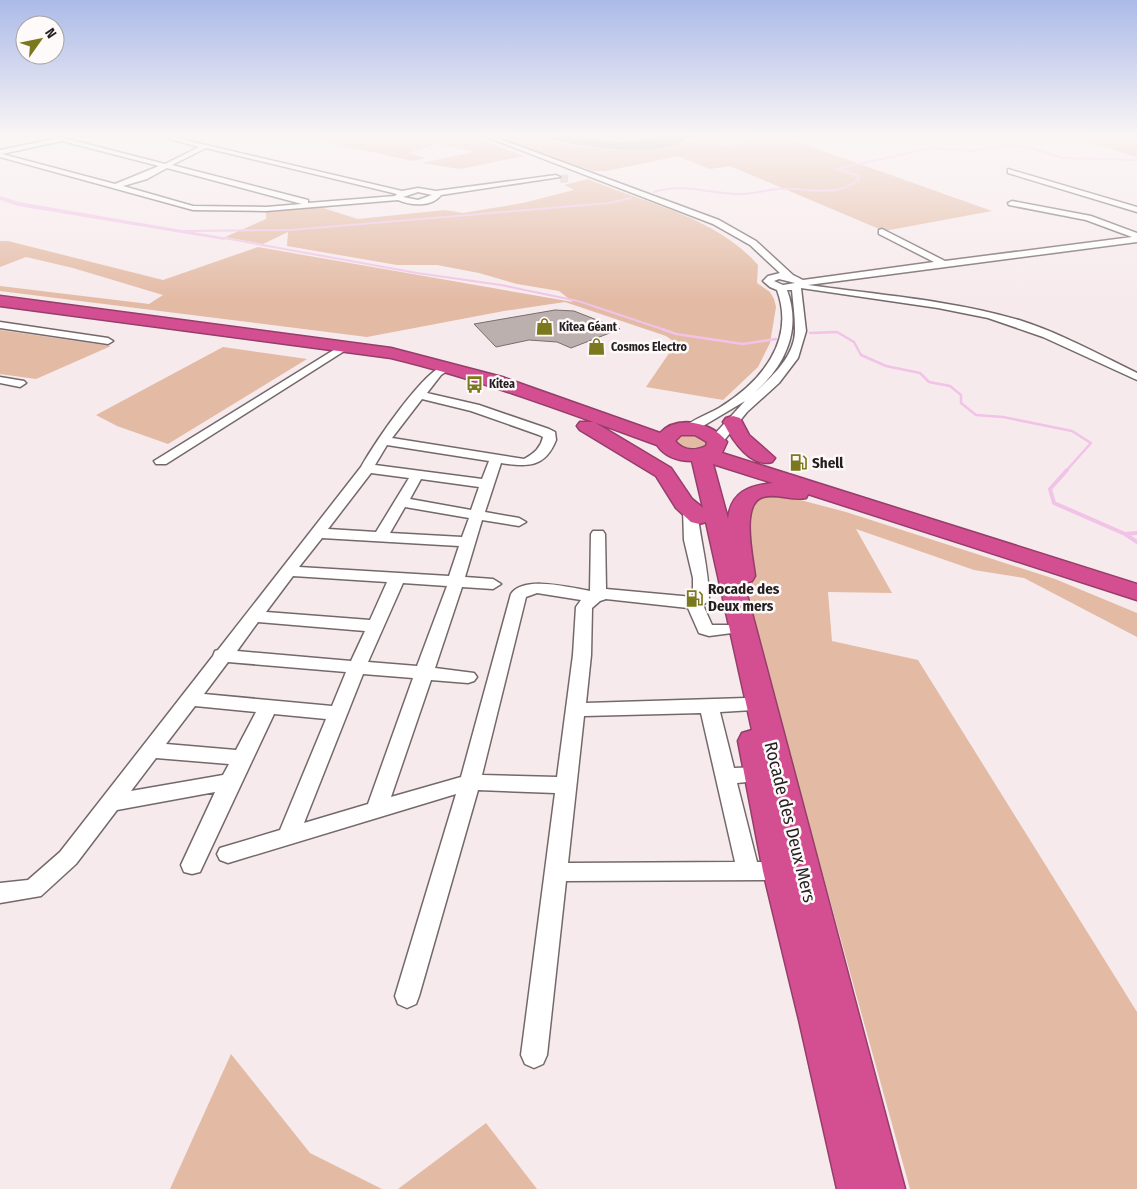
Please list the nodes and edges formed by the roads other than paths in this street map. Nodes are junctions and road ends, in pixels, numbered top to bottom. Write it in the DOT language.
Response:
graph roads {
  1 [pos="130,191"];
  2 [pos="264,191"];
  3 [pos="386,191"];
  4 [pos="447,191"];
  5 [pos="629,191"];
  6 [pos="635,191"];
  7 [pos="1077,191"];
  8 [pos="400,195"];
  9 [pos="1012,202"];
  10 [pos="316,205"];
  11 [pos="1137,210"];
  12 [pos="882,232"];
  13 [pos="1136,238"];
  14 [pos="941,262"];
  15 [pos="778,282"];
  16 [pos="795,282"];
  17 [pos="0,299"];
  18 [pos="0,326"];
  19 [pos="108,341"];
  20 [pos="345,346"];
  21 [pos="447,367"];
  22 [pos="1137,377"];
  23 [pos="0,380"];
  24 [pos="20,383"];
  25 [pos="419,395"];
  26 [pos="536,395"];
  27 [pos="733,422"];
  28 [pos="692,439"];
  29 [pos="382,441"];
  30 [pos="765,458"];
  31 [pos="496,459"];
  32 [pos="161,461"];
  33 [pos="367,468"];
  34 [pos="416,474"];
  35 [pos="488,484"];
  36 [pos="855,501"];
  37 [pos="399,502"];
  38 [pos="695,513"];
  39 [pos="478,514"];
  40 [pos="519,522"];
  41 [pos="318,533"];
  42 [pos="598,534"];
  43 [pos="380,537"];
  44 [pos="469,542"];
  45 [pos="286,572"];
  46 [pos="397,578"];
  47 [pos="1137,581"];
  48 [pos="456,582"];
  49 [pos="493,584"];
  50 [pos="1137,592"];
  51 [pos="596,596"];
  52 [pos="694,603"];
  53 [pos="252,616"];
  54 [pos="731,616"];
  55 [pos="376,626"];
  56 [pos="221,656"];
  57 [pos="357,667"];
  58 [pos="424,672"];
  59 [pos="468,677"];
  60 [pos="188,699"];
  61 [pos="746,705"];
  62 [pos="709,706"];
  63 [pos="268,707"];
  64 [pos="575,710"];
  65 [pos="338,713"];
  66 [pos="149,750"];
  67 [pos="242,758"];
  68 [pos="760,775"];
  69 [pos="725,776"];
  70 [pos="230,782"];
  71 [pos="470,782"];
  72 [pos="566,785"];
  73 [pos="108,803"];
  74 [pos="376,810"];
  75 [pos="288,836"];
  76 [pos="228,854"];
  77 [pos="192,865"];
  78 [pos="780,871"];
  79 [pos="556,872"];
  80 [pos="748,872"];
  81 [pos="0,893"];
  82 [pos="408,996"];
  83 [pos="534,1055"];
  84 [pos="859,1189"];
  85 [pos="883,1189"];
  1 -- 10 [label="street"];
  2 -- 10 [label="street"];
  3 -- 8 [label="street"];
  4 -- 8 [label="street"];
  5 -- 15 [label="street"];
  6 -- 16 [label="street"];
  7 -- 11 [label="street"];
  8 -- 10 [label="street"];
  9 -- 13 [label="street"];
  12 -- 14 [label="street"];
  13 -- 14 [label="street"];
  14 -- 16 [label="street"];
  15 -- 16 [label="street"];
  15 -- 28 [label="street"];
  16 -- 22 [label="street"];
  16 -- 27 [label="street"];
  17 -- 20 [label="highway"];
  17 -- 28 [label="highway"];
  18 -- 19 [label="street"];
  20 -- 21 [label="highway"];
  20 -- 32 [label="street"];
  21 -- 25 [label="street"];
  21 -- 26 [label="highway"];
  23 -- 24 [label="street"];
  25 -- 29 [label="street"];
  25 -- 31 [label="street"];
  26 -- 28 [label="highway"];
  26 -- 38 [label="highway"];
  27 -- 28 [label="street"];
  27 -- 30 [label="highway"];
  28 -- 30 [label="highway"];
  28 -- 36 [label="highway"];
  28 -- 38 [label="highway, Rocade des Deux Mers"];
  28 -- 54 [label="highway, Rocade des Deux Mers"];
  29 -- 31 [label="street"];
  29 -- 33 [label="street"];
  30 -- 47 [label="highway"];
  31 -- 35 [label="street"];
  33 -- 34 [label="street"];
  33 -- 41 [label="street"];
  34 -- 35 [label="street"];
  34 -- 37 [label="street"];
  35 -- 39 [label="street"];
  36 -- 50 [label="highway"];
  36 -- 54 [label="highway"];
  37 -- 39 [label="street"];
  37 -- 43 [label="street"];
  38 -- 52 [label="street"];
  38 -- 54 [label="highway, Rocade des Deux Mers"];
  39 -- 40 [label="street"];
  39 -- 44 [label="street"];
  41 -- 43 [label="street"];
  41 -- 45 [label="street"];
  42 -- 51 [label="street"];
  43 -- 44 [label="street"];
  44 -- 48 [label="street"];
  45 -- 46 [label="street"];
  45 -- 53 [label="street"];
  46 -- 48 [label="street"];
  46 -- 55 [label="street"];
  48 -- 49 [label="street"];
  48 -- 58 [label="street"];
  51 -- 52 [label="street"];
  51 -- 64 [label="street"];
  51 -- 71 [label="street"];
  52 -- 54 [label="street"];
  53 -- 55 [label="street"];
  53 -- 56 [label="street"];
  54 -- 61 [label="highway, Rocade des Deux Mers"];
  54 -- 85 [label="highway, Rocade des Deux Mers"];
  55 -- 57 [label="street"];
  56 -- 57 [label="street"];
  56 -- 60 [label="street"];
  57 -- 58 [label="street"];
  57 -- 65 [label="street"];
  58 -- 59 [label="street"];
  58 -- 74 [label="street"];
  60 -- 63 [label="street"];
  60 -- 66 [label="street"];
  61 -- 62 [label="street"];
  61 -- 68 [label="highway, Rocade des Deux Mers"];
  62 -- 64 [label="street"];
  62 -- 69 [label="street"];
  63 -- 65 [label="street"];
  63 -- 67 [label="street"];
  64 -- 72 [label="street"];
  65 -- 75 [label="street"];
  66 -- 67 [label="street"];
  66 -- 73 [label="street"];
  67 -- 70 [label="street"];
  68 -- 69 [label="street"];
  68 -- 78 [label="highway, Rocade des Deux Mers"];
  69 -- 80 [label="street"];
  70 -- 73 [label="street"];
  70 -- 77 [label="street"];
  71 -- 72 [label="street"];
  71 -- 74 [label="street"];
  71 -- 82 [label="street"];
  72 -- 79 [label="street"];
  73 -- 81 [label="street"];
  74 -- 75 [label="street"];
  75 -- 76 [label="street"];
  78 -- 80 [label="street"];
  78 -- 84 [label="highway, Rocade des Deux Mers"];
  79 -- 80 [label="street"];
  79 -- 83 [label="street"];
}
